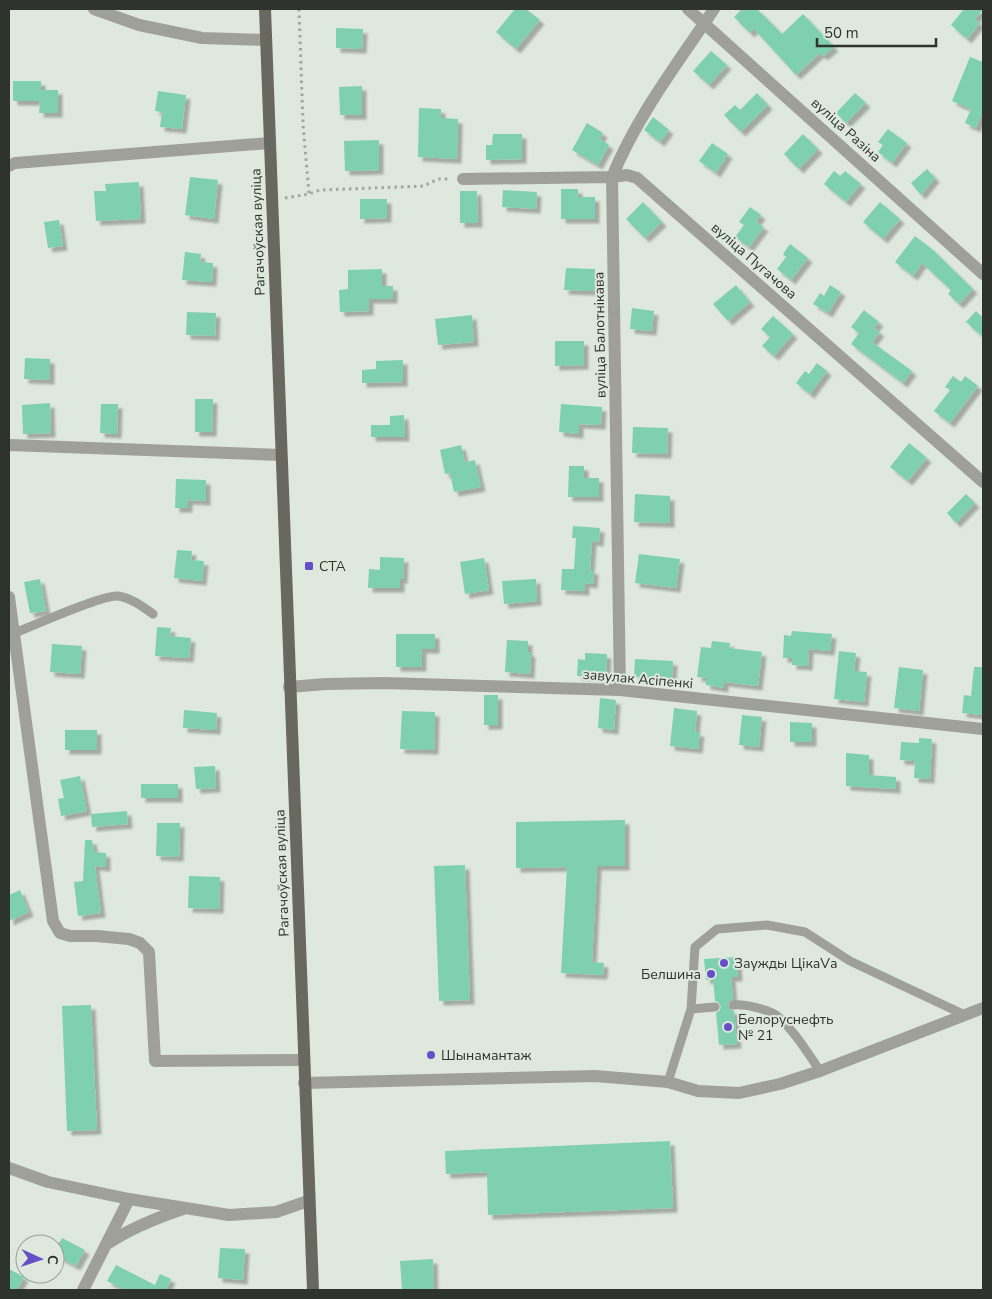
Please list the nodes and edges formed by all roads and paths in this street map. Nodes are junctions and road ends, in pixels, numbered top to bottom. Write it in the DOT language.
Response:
graph roads {
  1 [pos="94,9"];
  2 [pos="265,9"];
  3 [pos="299,9"];
  4 [pos="688,9"];
  5 [pos="714,9"];
  6 [pos="704,23"];
  7 [pos="266,40"];
  8 [pos="270,143"];
  9 [pos="12,164"];
  10 [pos="612,177"];
  11 [pos="463,179"];
  12 [pos="309,194"];
  13 [pos="272,201"];
  14 [pos="983,274"];
  15 [pos="9,445"];
  16 [pos="281,455"];
  17 [pos="983,482"];
  18 [pos="9,597"];
  19 [pos="153,614"];
  20 [pos="15,633"];
  21 [pos="289,687"];
  22 [pos="620,690"];
  23 [pos="983,729"];
  24 [pos="734,1005"];
  25 [pos="715,1007"];
  26 [pos="983,1008"];
  27 [pos="691,1009"];
  28 [pos="965,1016"];
  29 [pos="304,1060"];
  30 [pos="820,1071"];
  31 [pos="668,1082"];
  32 [pos="304,1084"];
  33 [pos="9,1168"];
  34 [pos="129,1199"];
  35 [pos="308,1202"];
  36 [pos="186,1208"];
  37 [pos="107,1244"];
  38 [pos="83,1290"];
  39 [pos="312,1290"];
  1 -- 7 [label="street"];
  2 -- 7 [label="main road, Рагачоўская вуліца"];
  3 -- 12 [label="path"];
  4 -- 6 [label="street, вуліца Разіна"];
  5 -- 6 [label="street, вуліца Балотнікава"];
  6 -- 10 [label="street, вуліца Балотнікава"];
  6 -- 14 [label="street, вуліца Разіна"];
  7 -- 8 [label="main road, Рагачоўская вуліца"];
  8 -- 9 [label="street"];
  8 -- 13 [label="main road, Рагачоўская вуліца"];
  10 -- 11 [label="street, вуліца Пугачова"];
  10 -- 17 [label="street, вуліца Пугачова"];
  10 -- 22 [label="street, вуліца Балотнікава"];
  11 -- 12 [label="path"];
  12 -- 13 [label="path"];
  13 -- 16 [label="main road, Рагачоўская вуліца"];
  15 -- 16 [label="street"];
  16 -- 21 [label="main road, Рагачоўская вуліца"];
  18 -- 20 [label="street"];
  19 -- 20 [label="lane"];
  20 -- 29 [label="street"];
  21 -- 22 [label="street, завулак Асіпенкі"];
  21 -- 29 [label="main road, Рагачоўская вуліца"];
  22 -- 23 [label="street, завулак Асіпенкі"];
  24 -- 30 [label="lane"];
  25 -- 27 [label="lane"];
  26 -- 28 [label="street"];
  27 -- 28 [label="lane"];
  27 -- 31 [label="lane"];
  28 -- 30 [label="street"];
  29 -- 32 [label="main road, Рагачоўская вуліца"];
  30 -- 31 [label="street"];
  31 -- 32 [label="street"];
  32 -- 35 [label="main road, Рагачоўская вуліца"];
  33 -- 34 [label="street"];
  34 -- 36 [label="street"];
  34 -- 37 [label="street"];
  35 -- 36 [label="street"];
  35 -- 39 [label="main road, Рагачоўская вуліца"];
  36 -- 37 [label="street"];
  37 -- 38 [label="street"];
}
